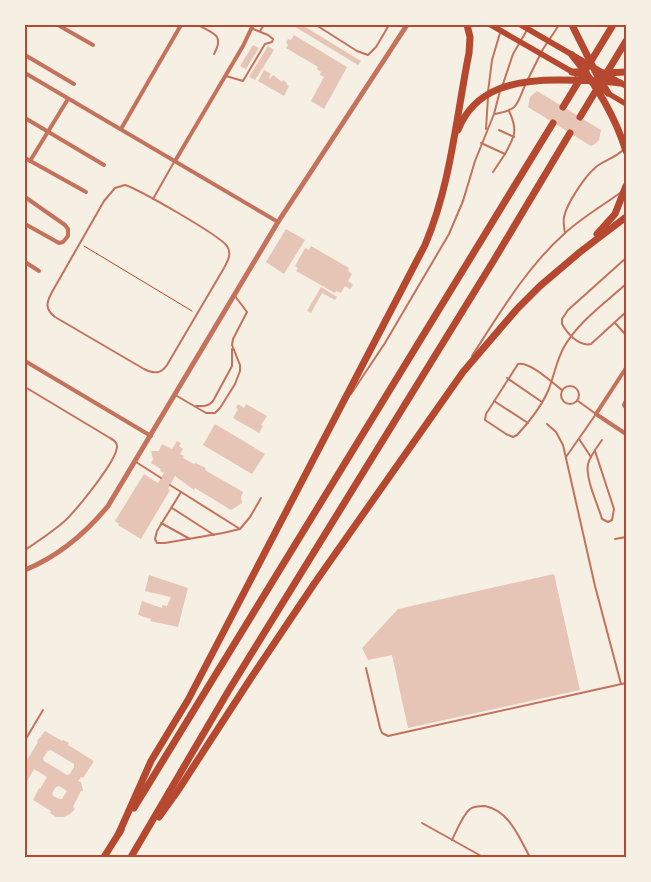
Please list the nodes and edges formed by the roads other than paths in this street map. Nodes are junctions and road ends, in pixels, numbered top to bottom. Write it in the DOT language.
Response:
graph roads {
  1 [pos="58,25"];
  2 [pos="181,25"];
  3 [pos="198,25"];
  4 [pos="264,25"];
  5 [pos="316,25"];
  6 [pos="389,25"];
  7 [pos="407,25"];
  8 [pos="467,25"];
  9 [pos="491,25"];
  10 [pos="521,25"];
  11 [pos="530,25"];
  12 [pos="559,25"];
  13 [pos="572,25"];
  14 [pos="613,25"];
  15 [pos="253,27"];
  16 [pos="503,27"];
  17 [pos="260,31"];
  18 [pos="626,41"];
  19 [pos="94,45"];
  20 [pos="214,54"];
  21 [pos="25,55"];
  22 [pos="572,55"];
  23 [pos="572,72"];
  24 [pos="626,72"];
  25 [pos="25,73"];
  26 [pos="226,76"];
  27 [pos="594,76"];
  28 [pos="74,84"];
  29 [pos="623,85"];
  30 [pos="608,93"];
  31 [pos="68,99"];
  32 [pos="626,104"];
  33 [pos="563,107"];
  34 [pos="508,111"];
  35 [pos="494,114"];
  36 [pos="580,117"];
  37 [pos="25,118"];
  38 [pos="553,123"];
  39 [pos="120,129"];
  40 [pos="499,130"];
  41 [pos="48,132"];
  42 [pos="486,132"];
  43 [pos="570,133"];
  44 [pos="514,137"];
  45 [pos="481,143"];
  46 [pos="452,144"];
  47 [pos="626,146"];
  48 [pos="626,151"];
  49 [pos="505,154"];
  50 [pos="25,158"];
  51 [pos="175,160"];
  52 [pos="30,161"];
  53 [pos="104,165"];
  54 [pos="493,172"];
  55 [pos="626,187"];
  56 [pos="86,192"];
  57 [pos="25,197"];
  58 [pos="153,199"];
  59 [pos="626,217"];
  60 [pos="278,222"];
  61 [pos="25,224"];
  62 [pos="566,233"];
  63 [pos="580,252"];
  64 [pos="626,258"];
  65 [pos="25,262"];
  66 [pos="39,271"];
  67 [pos="626,284"];
  68 [pos="234,295"];
  69 [pos="626,312"];
  70 [pos="615,323"];
  71 [pos="626,334"];
  72 [pos="571,336"];
  73 [pos="232,345"];
  74 [pos="25,361"];
  75 [pos="626,368"];
  76 [pos="463,372"];
  77 [pos="507,378"];
  78 [pos="551,382"];
  79 [pos="25,386"];
  80 [pos="562,390"];
  81 [pos="175,395"];
  82 [pos="626,398"];
  83 [pos="494,401"];
  84 [pos="578,401"];
  85 [pos="542,402"];
  86 [pos="193,405"];
  87 [pos="342,406"];
  88 [pos="626,410"];
  89 [pos="596,414"];
  90 [pos="528,423"];
  91 [pos="546,424"];
  92 [pos="626,434"];
  93 [pos="151,436"];
  94 [pos="579,439"];
  95 [pos="602,440"];
  96 [pos="594,452"];
  97 [pos="566,457"];
  98 [pos="591,457"];
  99 [pos="136,462"];
  100 [pos="161,478"];
  101 [pos="170,485"];
  102 [pos="181,492"];
  103 [pos="261,498"];
  104 [pos="171,508"];
  105 [pos="161,523"];
  106 [pos="240,528"];
  107 [pos="214,535"];
  108 [pos="626,537"];
  109 [pos="190,539"];
  110 [pos="615,539"];
  111 [pos="25,550"];
  112 [pos="25,570"];
  113 [pos="366,668"];
  114 [pos="626,683"];
  115 [pos="621,684"];
  116 [pos="43,710"];
  117 [pos="27,737"];
  118 [pos="422,823"];
  119 [pos="119,833"];
  120 [pos="144,836"];
  121 [pos="452,840"];
  122 [pos="104,857"];
  123 [pos="131,857"];
  124 [pos="483,857"];
  125 [pos="530,857"];
  1 -- 19 [label="street"];
  2 -- 39 [label="street"];
  3 -- 20 [label="lane"];
  4 -- 17 [label="lane"];
  5 -- 6 [label="lane"];
  7 -- 60 [label="street"];
  8 -- 46 [label="highway"];
  9 -- 23 [label="main road"];
  10 -- 22 [label="main road"];
  11 -- 35 [label="lane"];
  12 -- 34 [label="lane"];
  13 -- 27 [label="highway"];
  14 -- 33 [label="highway"];
  15 -- 17 [label="lane"];
  15 -- 26 [label="street"];
  16 -- 42 [label="lane"];
  17 -- 26 [label="lane"];
  18 -- 36 [label="highway"];
  21 -- 28 [label="street"];
  22 -- 27 [label="highway"];
  23 -- 27 [label="highway"];
  24 -- 27 [label="highway"];
  25 -- 31 [label="street"];
  26 -- 51 [label="street"];
  27 -- 29 [label="highway"];
  27 -- 30 [label="highway"];
  27 -- 46 [label="highway"];
  27 -- 48 [label="highway"];
  30 -- 32 [label="main road"];
  31 -- 39 [label="street"];
  31 -- 41 [label="street"];
  34 -- 35 [label="lane"];
  34 -- 44 [label="lane"];
  35 -- 42 [label="lane"];
  37 -- 41 [label="street"];
  38 -- 119 [label="highway"];
  39 -- 51 [label="street"];
  40 -- 44 [label="lane"];
  41 -- 52 [label="street"];
  41 -- 53 [label="street"];
  42 -- 45 [label="lane"];
  43 -- 120 [label="highway"];
  44 -- 49 [label="lane"];
  45 -- 49 [label="lane"];
  45 -- 87 [label="lane"];
  46 -- 87 [label="highway"];
  47 -- 62 [label="lane"];
  49 -- 54 [label="lane"];
  50 -- 52 [label="street"];
  51 -- 58 [label="lane"];
  51 -- 60 [label="street"];
  52 -- 56 [label="street"];
  55 -- 62 [label="lane"];
  55 -- 63 [label="highway"];
  57 -- 61 [label="street"];
  58 -- 58 [label="lane"];
  59 -- 63 [label="highway"];
  60 -- 68 [label="street"];
  62 -- 76 [label="lane"];
  63 -- 76 [label="highway"];
  64 -- 72 [label="lane"];
  65 -- 66 [label="street"];
  67 -- 72 [label="lane"];
  68 -- 73 [label="lane"];
  68 -- 81 [label="street"];
  69 -- 70 [label="lane"];
  70 -- 71 [label="lane"];
  70 -- 72 [label="lane"];
  72 -- 78 [label="lane"];
  73 -- 86 [label="lane"];
  73 -- 86 [label="lane"];
  74 -- 93 [label="street"];
  75 -- 89 [label="street"];
  76 -- 120 [label="highway"];
  77 -- 78 [label="lane"];
  77 -- 83 [label="lane"];
  77 -- 85 [label="lane"];
  78 -- 80 [label="lane"];
  78 -- 85 [label="lane"];
  79 -- 111 [label="lane"];
  80 -- 84 [label="lane"];
  80 -- 84 [label="lane"];
  81 -- 86 [label="lane"];
  81 -- 93 [label="street"];
  82 -- 88 [label="lane"];
  83 -- 90 [label="lane"];
  83 -- 90 [label="lane"];
  84 -- 89 [label="lane"];
  85 -- 90 [label="lane"];
  87 -- 119 [label="highway"];
  89 -- 92 [label="street"];
  89 -- 94 [label="lane"];
  91 -- 97 [label="lane"];
  93 -- 99 [label="street"];
  94 -- 97 [label="lane"];
  94 -- 98 [label="lane"];
  95 -- 96 [label="lane"];
  96 -- 98 [label="lane"];
  96 -- 98 [label="lane"];
  97 -- 115 [label="lane"];
  99 -- 100 [label="lane"];
  99 -- 112 [label="street"];
  101 -- 102 [label="lane"];
  102 -- 104 [label="lane"];
  102 -- 106 [label="lane"];
  103 -- 106 [label="lane"];
  104 -- 105 [label="lane"];
  104 -- 107 [label="lane"];
  105 -- 109 [label="lane"];
  105 -- 109 [label="lane"];
  106 -- 107 [label="lane"];
  107 -- 109 [label="lane"];
  108 -- 110 [label="lane"];
  113 -- 115 [label="lane"];
  114 -- 115 [label="lane"];
  116 -- 117 [label="lane"];
  118 -- 121 [label="lane"];
  119 -- 122 [label="highway"];
  120 -- 123 [label="highway"];
  121 -- 124 [label="lane"];
  121 -- 125 [label="lane"];
}
